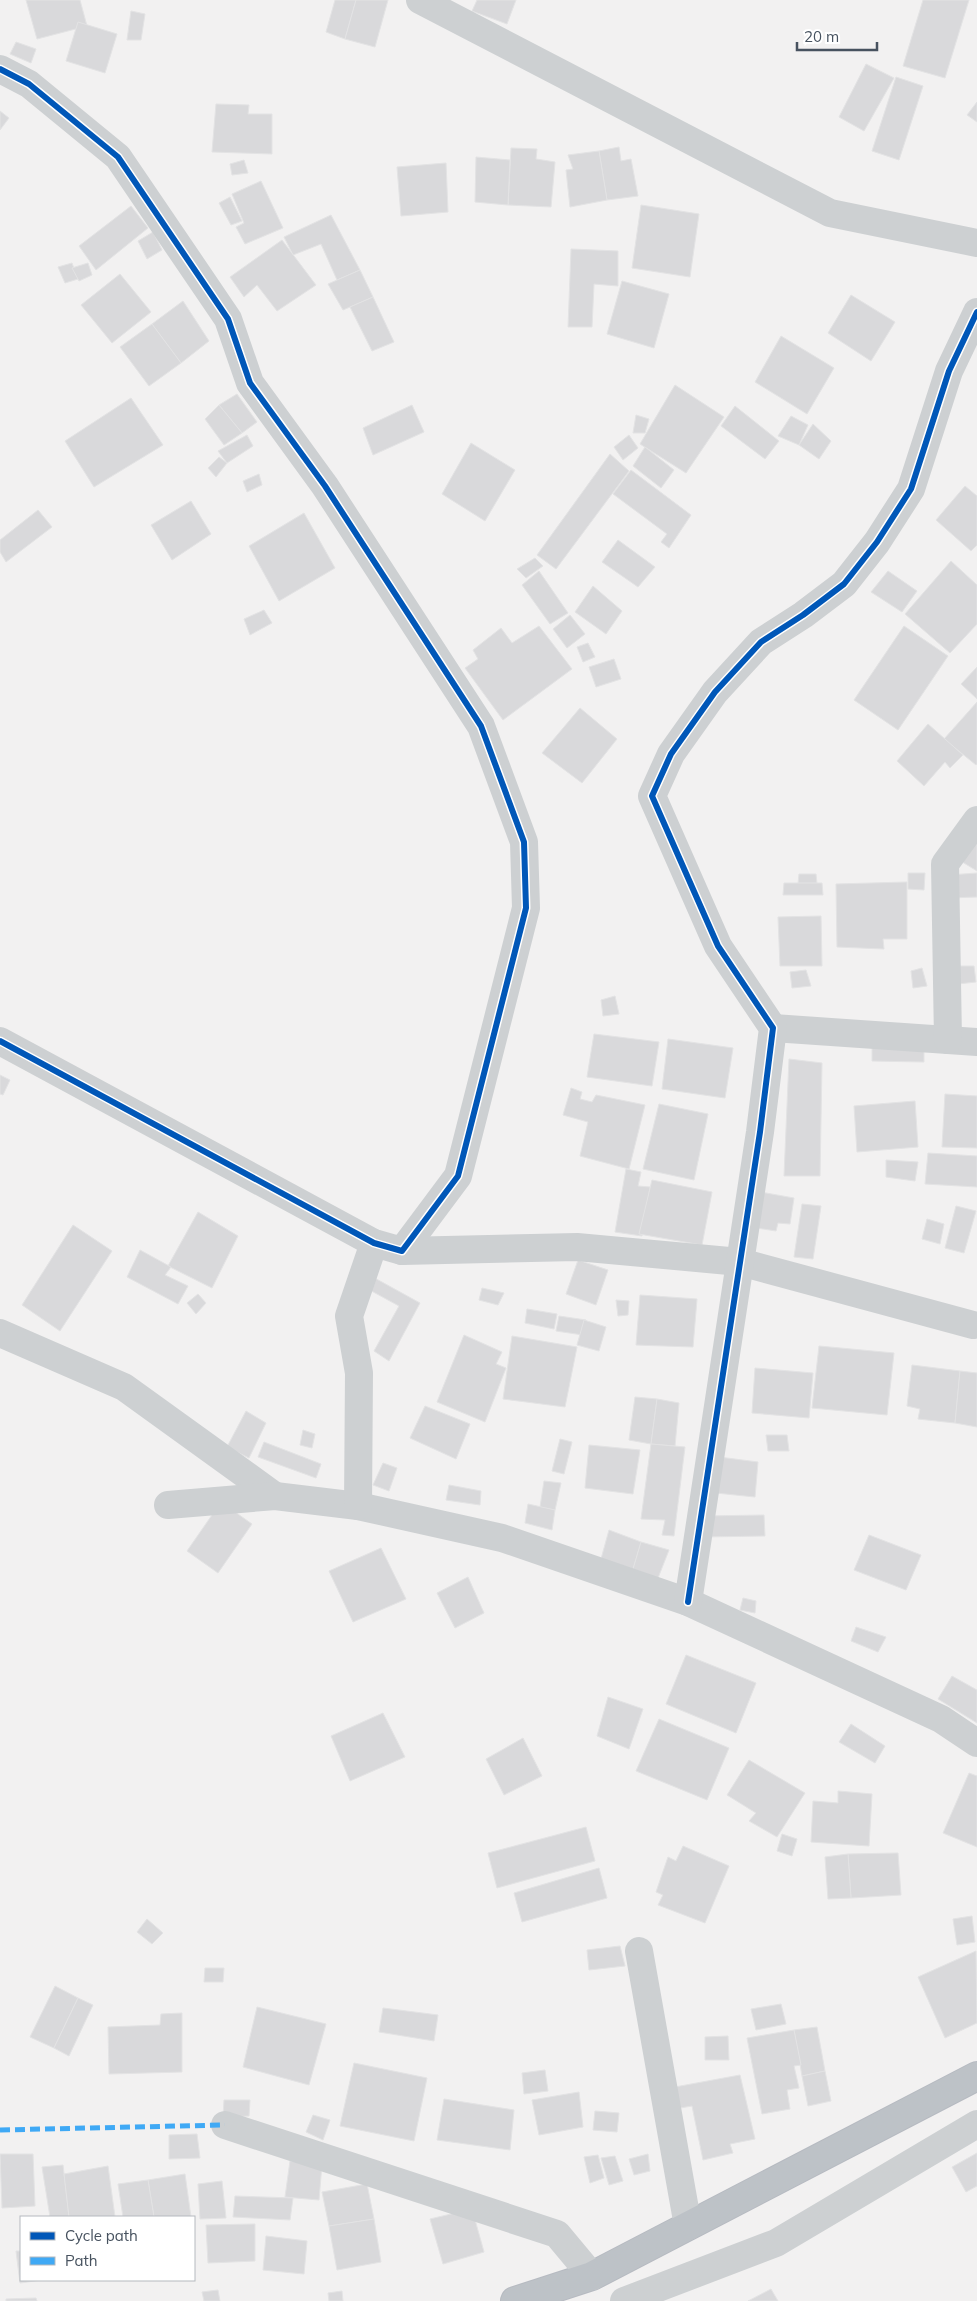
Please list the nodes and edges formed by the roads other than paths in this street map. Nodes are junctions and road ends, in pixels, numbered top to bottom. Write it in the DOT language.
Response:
graph roads {
  1 [pos="420,0"];
  2 [pos="0,69"];
  3 [pos="977,243"];
  4 [pos="977,312"];
  5 [pos="977,820"];
  6 [pos="773,1028"];
  7 [pos="948,1040"];
  8 [pos="0,1041"];
  9 [pos="977,1042"];
  10 [pos="374,1244"];
  11 [pos="402,1251"];
  12 [pos="740,1262"];
  13 [pos="973,1325"];
  14 [pos="0,1332"];
  15 [pos="275,1496"];
  16 [pos="168,1505"];
  17 [pos="358,1506"];
  18 [pos="688,1602"];
  19 [pos="977,1743"];
  20 [pos="639,1951"];
  21 [pos="977,2076"];
  22 [pos="977,2124"];
  23 [pos="225,2125"];
  24 [pos="688,2226"];
  25 [pos="592,2276"];
  26 [pos="515,2301"];
  27 [pos="624,2301"];
  1 -- 3 [label="street"];
  2 -- 11 [label="street"];
  4 -- 6 [label="street"];
  5 -- 7 [label="street"];
  6 -- 7 [label="street"];
  6 -- 12 [label="street"];
  7 -- 9 [label="street"];
  8 -- 10 [label="street"];
  10 -- 11 [label="street"];
  10 -- 17 [label="street"];
  11 -- 12 [label="street"];
  12 -- 13 [label="street"];
  12 -- 18 [label="street"];
  14 -- 15 [label="street"];
  15 -- 16 [label="street"];
  15 -- 17 [label="street"];
  17 -- 18 [label="street"];
  18 -- 19 [label="street"];
  20 -- 24 [label="street"];
  21 -- 24 [label="highway"];
  22 -- 27 [label="street"];
  23 -- 25 [label="street"];
  24 -- 25 [label="highway"];
  25 -- 26 [label="highway"];
}
